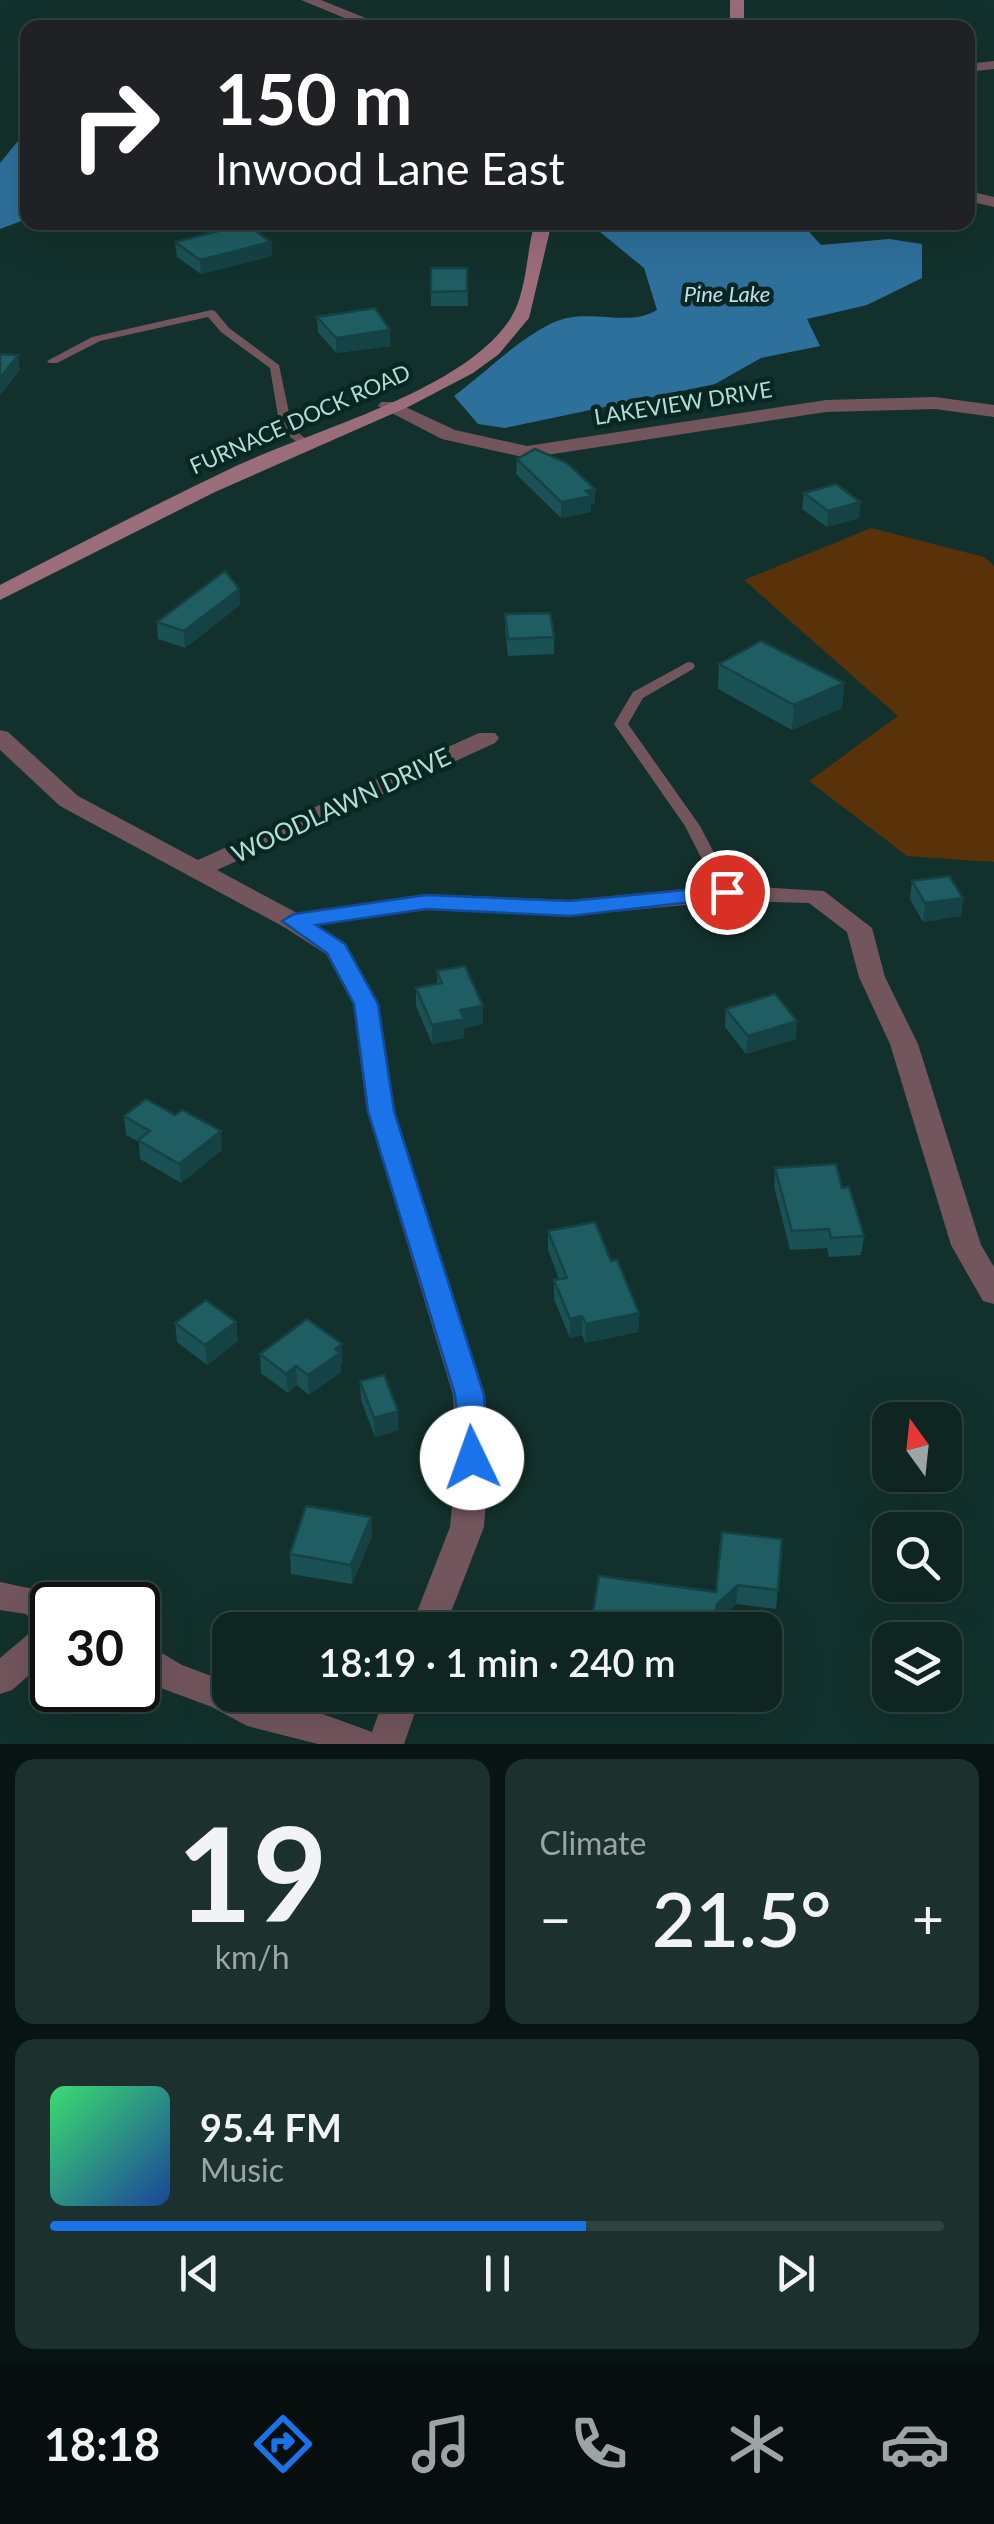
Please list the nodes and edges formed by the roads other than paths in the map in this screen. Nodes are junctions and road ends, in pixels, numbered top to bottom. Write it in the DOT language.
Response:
graph roads {
  1 [pos="308,0"];
  2 [pos="362,20"];
  3 [pos="542,230"];
  4 [pos="53,361"];
  5 [pos="388,406"];
  6 [pos="994,411"];
  7 [pos="304,443"];
  8 [pos="0,594"];
  9 [pos="688,666"];
  10 [pos="0,737"];
  11 [pos="486,738"];
  12 [pos="196,872"];
  13 [pos="727,892"];
  14 [pos="294,921"];
  15 [pos="994,1293"];
  16 [pos="0,1596"];
  17 [pos="30,1601"];
  18 [pos="434,1612"];
  19 [pos="30,1654"];
  20 [pos="160,1669"];
  21 [pos="0,1679"];
  22 [pos="397,1712"];
  23 [pos="362,1744"];
  24 [pos="386,1744"];
  1 -- 2 [label="street"];
  3 -- 5 [label="street, FURNACE DOCK ROAD"];
  4 -- 7 [label="lane"];
  5 -- 6 [label="street, LAKEVIEW DRIVE"];
  5 -- 7 [label="street, FURNACE DOCK ROAD"];
  7 -- 8 [label="street, FURNACE DOCK ROAD"];
  9 -- 13 [label="lane"];
  10 -- 12 [label="street"];
  11 -- 12 [label="street, WOODLAWN DRIVE"];
  12 -- 14 [label="street"];
  13 -- 14 [label="street"];
  13 -- 15 [label="street"];
  14 -- 18 [label="street"];
  16 -- 17 [label="street"];
  19 -- 21 [label="street"];
  20 -- 23 [label="street"];
  22 -- 24 [label="street"];
}
